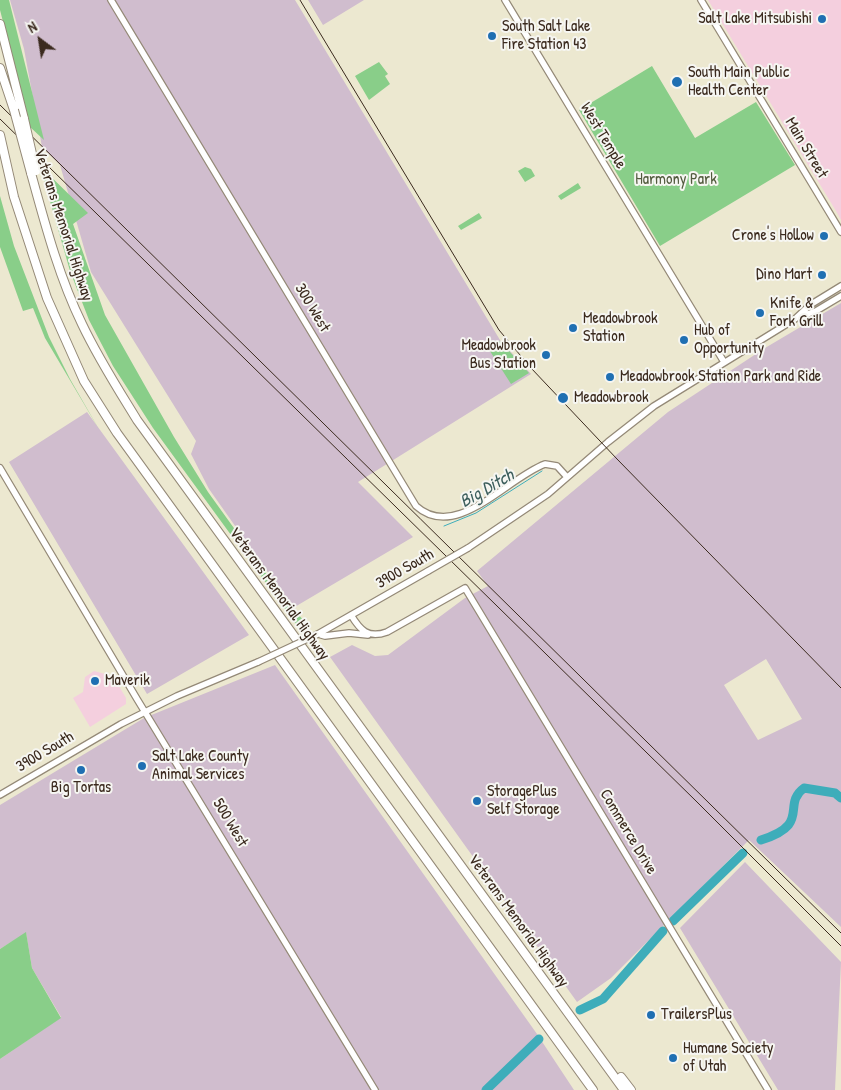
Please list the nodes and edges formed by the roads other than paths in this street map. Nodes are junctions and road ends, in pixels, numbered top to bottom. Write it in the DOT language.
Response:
graph roads {
  1 [pos="111,0"];
  2 [pos="505,0"];
  3 [pos="701,0"];
  4 [pos="0,24"];
  5 [pos="0,68"];
  6 [pos="1,138"];
  7 [pos="0,156"];
  8 [pos="33,172"];
  9 [pos="14,195"];
  10 [pos="841,232"];
  11 [pos="841,286"];
  12 [pos="841,296"];
  13 [pos="795,319"];
  14 [pos="724,362"];
  15 [pos="0,468"];
  16 [pos="567,477"];
  17 [pos="351,615"];
  18 [pos="318,634"];
  19 [pos="368,634"];
  20 [pos="145,711"];
  21 [pos="0,795"];
  22 [pos="570,1013"];
  23 [pos="549,1030"];
  24 [pos="375,1090"];
  25 [pos="587,1090"];
  26 [pos="593,1090"];
  27 [pos="624,1090"];
  28 [pos="631,1090"];
  29 [pos="768,1090"];
  1 -- 16 [label="street, 300 West"];
  2 -- 14 [label="street, West Temple"];
  3 -- 10 [label="street, Main Street"];
  4 -- 8 [label="highway, bridge"];
  5 -- 8 [label="highway, Veterans Memorial Highway, bridge"];
  6 -- 9 [label="highway"];
  7 -- 9 [label="highway"];
  8 -- 22 [label="highway, Veterans Memorial Highway"];
  9 -- 23 [label="highway"];
  11 -- 13 [label="street, 3900 South"];
  12 -- 13 [label="street, 3900 South"];
  13 -- 14 [label="street, 3900 South"];
  14 -- 16 [label="street, 3900 South"];
  15 -- 20 [label="street, 500 West"];
  16 -- 17 [label="street, 3900 South, bridge"];
  17 -- 18 [label="street, 3900 South"];
  17 -- 19 [label="street"];
  18 -- 19 [label="street"];
  18 -- 20 [label="street, 3900 South, bridge"];
  19 -- 29 [label="street, Commerce Drive"];
  20 -- 21 [label="street, 3900 South"];
  20 -- 24 [label="street, 500 West"];
  22 -- 27 [label="highway, Veterans Memorial Highway"];
  22 -- 28 [label="highway"];
  23 -- 25 [label="highway"];
  23 -- 26 [label="highway"];
}
